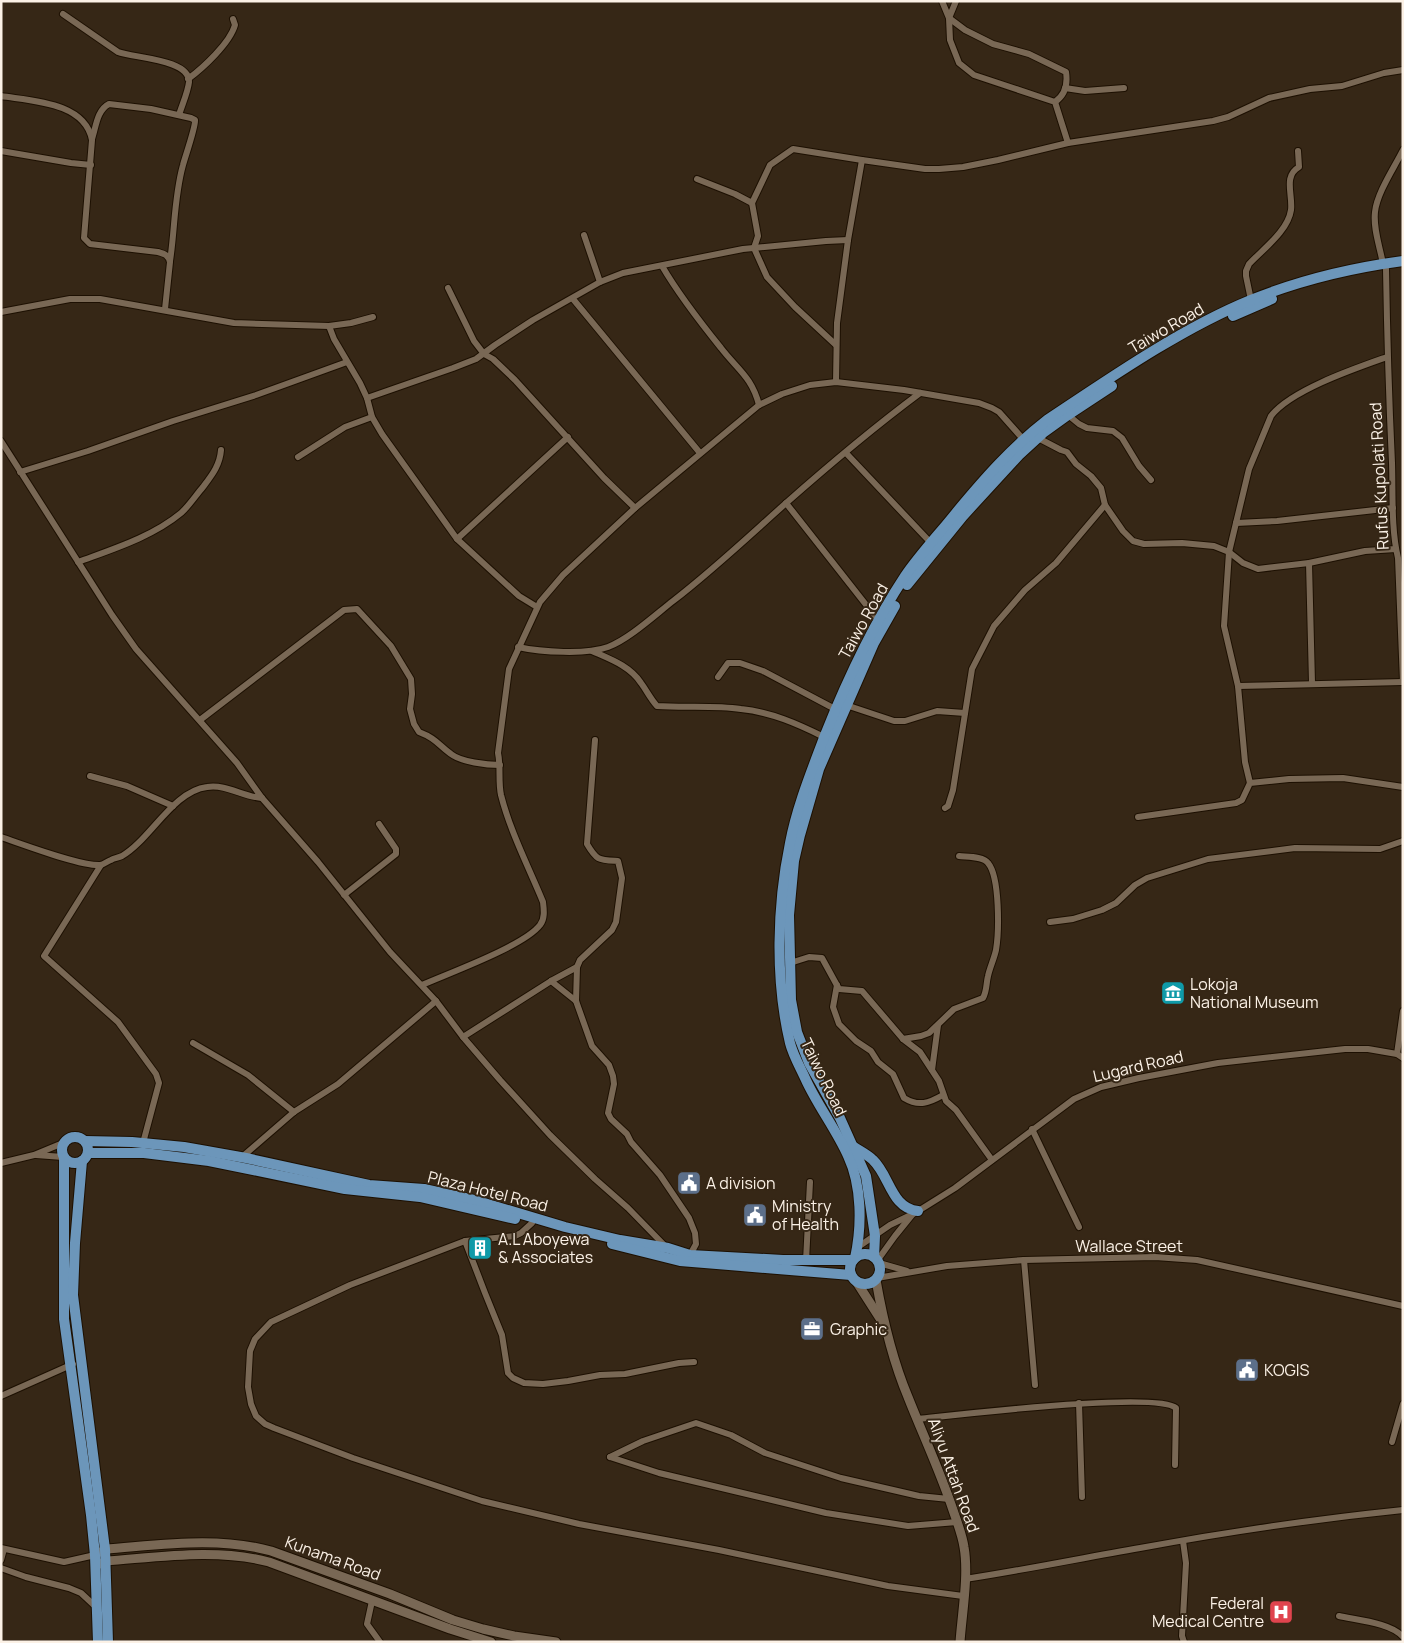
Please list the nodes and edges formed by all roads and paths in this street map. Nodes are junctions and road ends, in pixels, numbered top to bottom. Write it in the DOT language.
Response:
graph roads {
  1 [pos="942,1"];
  2 [pos="956,1"];
  3 [pos="63,14"];
  4 [pos="950,18"];
  5 [pos="233,19"];
  6 [pos="1403,70"];
  7 [pos="188,79"];
  8 [pos="1065,88"];
  9 [pos="1124,88"];
  10 [pos="1,96"];
  11 [pos="1055,102"];
  12 [pos="179,115"];
  13 [pos="92,140"];
  14 [pos="1068,143"];
  15 [pos="1403,150"];
  16 [pos="1,151"];
  17 [pos="1298,151"];
  18 [pos="862,160"];
  19 [pos="90,165"];
  20 [pos="697,179"];
  21 [pos="752,203"];
  22 [pos="584,235"];
  23 [pos="848,240"];
  24 [pos="754,248"];
  25 [pos="1403,261"];
  26 [pos="170,262"];
  27 [pos="662,266"];
  28 [pos="1384,266"];
  29 [pos="1403,266"];
  30 [pos="600,282"];
  31 [pos="448,288"];
  32 [pos="573,299"];
  33 [pos="1251,300"];
  34 [pos="165,309"];
  35 [pos="1,312"];
  36 [pos="373,317"];
  37 [pos="329,326"];
  38 [pos="836,345"];
  39 [pos="484,354"];
  40 [pos="1387,357"];
  41 [pos="347,362"];
  42 [pos="836,382"];
  43 [pos="920,393"];
  44 [pos="367,398"];
  45 [pos="758,405"];
  46 [pos="1068,415"];
  47 [pos="372,418"];
  48 [pos="568,437"];
  49 [pos="1038,438"];
  50 [pos="1023,440"];
  51 [pos="1,442"];
  52 [pos="222,450"];
  53 [pos="700,453"];
  54 [pos="846,453"];
  55 [pos="298,457"];
  56 [pos="20,472"];
  57 [pos="1151,480"];
  58 [pos="786,503"];
  59 [pos="1105,505"];
  60 [pos="635,508"];
  61 [pos="1393,508"];
  62 [pos="1236,523"];
  63 [pos="457,539"];
  64 [pos="931,543"];
  65 [pos="1396,549"];
  66 [pos="1230,552"];
  67 [pos="1400,558"];
  68 [pos="78,562"];
  69 [pos="1309,563"];
  70 [pos="537,607"];
  71 [pos="878,620"];
  72 [pos="518,647"];
  73 [pos="591,650"];
  74 [pos="718,677"];
  75 [pos="1403,682"];
  76 [pos="1312,683"];
  77 [pos="1238,686"];
  78 [pos="846,705"];
  79 [pos="835,709"];
  80 [pos="965,713"];
  81 [pos="200,720"];
  82 [pos="824,738"];
  83 [pos="596,740"];
  84 [pos="500,765"];
  85 [pos="90,776"];
  86 [pos="1250,783"];
  87 [pos="1403,787"];
  88 [pos="262,798"];
  89 [pos="173,806"];
  90 [pos="944,808"];
  91 [pos="1138,817"];
  92 [pos="379,824"];
  93 [pos="1,837"];
  94 [pos="1403,841"];
  95 [pos="959,856"];
  96 [pos="101,865"];
  97 [pos="344,895"];
  98 [pos="1050,922"];
  99 [pos="790,963"];
  100 [pos="577,967"];
  101 [pos="551,981"];
  102 [pos="422,985"];
  103 [pos="837,985"];
  104 [pos="436,1001"];
  105 [pos="576,1001"];
  106 [pos="1403,1011"];
  107 [pos="938,1025"];
  108 [pos="463,1037"];
  109 [pos="904,1038"];
  110 [pos="194,1042"];
  111 [pos="1400,1056"];
  112 [pos="932,1070"];
  113 [pos="943,1095"];
  114 [pos="294,1112"];
  115 [pos="1032,1129"];
  116 [pos="85,1141"];
  117 [pos="63,1143"];
  118 [pos="142,1143"];
  119 [pos="854,1147"];
  120 [pos="34,1155"];
  121 [pos="64,1157"];
  122 [pos="85,1157"];
  123 [pos="242,1157"];
  124 [pos="992,1160"];
  125 [pos="1,1163"];
  126 [pos="810,1182"];
  127 [pos="916,1212"];
  128 [pos="532,1222"];
  129 [pos="1079,1227"];
  130 [pos="876,1236"];
  131 [pos="466,1241"];
  132 [pos="858,1247"];
  133 [pos="668,1248"];
  134 [pos="690,1254"];
  135 [pos="854,1259"];
  136 [pos="877,1260"];
  137 [pos="1024,1260"];
  138 [pos="680,1261"];
  139 [pos="806,1261"];
  140 [pos="911,1272"];
  141 [pos="854,1278"];
  142 [pos="877,1279"];
  143 [pos="1403,1306"];
  144 [pos="883,1324"];
  145 [pos="82,1362"];
  146 [pos="694,1362"];
  147 [pos="70,1364"];
  148 [pos="1035,1385"];
  149 [pos="1,1396"];
  150 [pos="1079,1403"];
  151 [pos="1403,1404"];
  152 [pos="918,1419"];
  153 [pos="1392,1442"];
  154 [pos="1175,1465"];
  155 [pos="1082,1497"];
  156 [pos="949,1499"];
  157 [pos="1403,1510"];
  158 [pos="957,1522"];
  159 [pos="1183,1541"];
  160 [pos="3,1549"];
  161 [pos="105,1549"];
  162 [pos="95,1555"];
  163 [pos="1,1560"];
  164 [pos="106,1561"];
  165 [pos="95,1566"];
  166 [pos="1,1568"];
  167 [pos="965,1579"];
  168 [pos="963,1596"];
  169 [pos="372,1601"];
  170 [pos="96,1607"];
  171 [pos="1339,1616"];
  172 [pos="1403,1637"];
  173 [pos="98,1642"];
  174 [pos="108,1642"];
  175 [pos="380,1642"];
  176 [pos="491,1642"];
  177 [pos="556,1642"];
  178 [pos="960,1642"];
  179 [pos="1184,1642"];
  1 -- 4 [label="street"];
  2 -- 4 [label="street"];
  3 -- 7 [label="street"];
  4 -- 8 [label="street"];
  4 -- 11 [label="street"];
  5 -- 7 [label="street"];
  6 -- 14 [label="street"];
  7 -- 12 [label="street"];
  8 -- 9 [label="street"];
  8 -- 11 [label="street"];
  10 -- 13 [label="street"];
  11 -- 14 [label="street"];
  12 -- 13 [label="street"];
  12 -- 26 [label="street"];
  13 -- 19 [label="street"];
  14 -- 18 [label="street"];
  15 -- 28 [label="street, Rufus Kupolati Road"];
  16 -- 19 [label="street"];
  17 -- 33 [label="street"];
  18 -- 21 [label="street"];
  18 -- 23 [label="street"];
  19 -- 26 [label="street"];
  20 -- 21 [label="street"];
  21 -- 24 [label="street"];
  22 -- 30 [label="street"];
  23 -- 24 [label="street"];
  23 -- 38 [label="street"];
  24 -- 27 [label="street"];
  24 -- 38 [label="street"];
  25 -- 28 [label="main road, Taiwo Road"];
  26 -- 34 [label="street"];
  27 -- 30 [label="street"];
  27 -- 45 [label="street"];
  28 -- 29 [label="main road, Taiwo Road"];
  28 -- 33 [label="main road, Taiwo Road"];
  28 -- 40 [label="street, Rufus Kupolati Road"];
  28 -- 46 [label="main road, Taiwo Road"];
  30 -- 32 [label="street"];
  31 -- 39 [label="street"];
  32 -- 39 [label="street"];
  32 -- 53 [label="street"];
  33 -- 50 [label="main road, Taiwo Road"];
  34 -- 35 [label="street"];
  34 -- 37 [label="street"];
  36 -- 37 [label="street"];
  37 -- 41 [label="street"];
  38 -- 42 [label="street"];
  39 -- 44 [label="street"];
  39 -- 48 [label="street"];
  40 -- 61 [label="street, Rufus Kupolati Road"];
  40 -- 62 [label="street"];
  41 -- 44 [label="street"];
  41 -- 56 [label="street"];
  42 -- 43 [label="street"];
  42 -- 45 [label="street"];
  43 -- 50 [label="street"];
  43 -- 54 [label="street"];
  44 -- 47 [label="street"];
  45 -- 53 [label="street"];
  46 -- 49 [label="main road, Taiwo Road"];
  46 -- 57 [label="street"];
  47 -- 55 [label="street"];
  47 -- 63 [label="street"];
  48 -- 60 [label="street"];
  48 -- 63 [label="street"];
  49 -- 59 [label="street"];
  49 -- 78 [label="main road, Taiwo Road"];
  50 -- 64 [label="main road, Taiwo Road"];
  51 -- 56 [label="street"];
  52 -- 68 [label="street"];
  53 -- 60 [label="street"];
  54 -- 58 [label="street"];
  54 -- 64 [label="street"];
  56 -- 68 [label="street"];
  58 -- 71 [label="street"];
  58 -- 73 [label="street"];
  59 -- 66 [label="street"];
  59 -- 80 [label="street"];
  60 -- 70 [label="street"];
  61 -- 62 [label="street"];
  61 -- 65 [label="street, Rufus Kupolati Road"];
  62 -- 66 [label="street"];
  63 -- 70 [label="street"];
  64 -- 71 [label="main road, Taiwo Road"];
  65 -- 67 [label="street, Rufus Kupolati Road"];
  65 -- 69 [label="street"];
  66 -- 69 [label="street"];
  66 -- 77 [label="street"];
  67 -- 75 [label="street, Rufus Kupolati Road"];
  68 -- 81 [label="street"];
  69 -- 76 [label="street"];
  70 -- 72 [label="street"];
  71 -- 79 [label="main road, Taiwo Road"];
  72 -- 73 [label="street"];
  72 -- 84 [label="street"];
  73 -- 82 [label="street"];
  74 -- 79 [label="street"];
  75 -- 76 [label="street"];
  76 -- 77 [label="street"];
  77 -- 86 [label="street"];
  78 -- 80 [label="street"];
  78 -- 99 [label="main road, Taiwo Road"];
  79 -- 82 [label="main road, Taiwo Road"];
  80 -- 90 [label="street"];
  81 -- 84 [label="street"];
  81 -- 88 [label="street"];
  82 -- 132 [label="main road, Taiwo Road"];
  83 -- 100 [label="street"];
  84 -- 102 [label="street"];
  85 -- 89 [label="street"];
  86 -- 87 [label="street"];
  86 -- 91 [label="street"];
  88 -- 89 [label="street"];
  88 -- 97 [label="street"];
  89 -- 96 [label="street"];
  92 -- 97 [label="street"];
  93 -- 96 [label="street"];
  94 -- 98 [label="street"];
  95 -- 107 [label="street"];
  96 -- 118 [label="street"];
  97 -- 102 [label="street"];
  99 -- 103 [label="street"];
  99 -- 119 [label="main road, Taiwo Road"];
  100 -- 101 [label="street"];
  100 -- 105 [label="street"];
  101 -- 105 [label="street"];
  101 -- 108 [label="street"];
  102 -- 104 [label="street"];
  103 -- 109 [label="street"];
  103 -- 113 [label="street"];
  104 -- 108 [label="street"];
  104 -- 114 [label="street"];
  105 -- 134 [label="street"];
  106 -- 111 [label="street"];
  107 -- 109 [label="street"];
  107 -- 112 [label="street"];
  108 -- 133 [label="street"];
  109 -- 112 [label="street"];
  110 -- 114 [label="street"];
  111 -- 115 [label="street, Lugard Road"];
  112 -- 113 [label="street"];
  113 -- 124 [label="street"];
  114 -- 123 [label="street"];
  115 -- 124 [label="street, Lugard Road"];
  115 -- 129 [label="street"];
  116 -- 117 [label="main road"];
  116 -- 118 [label="main road, Plaza Hotel Road"];
  116 -- 122 [label="main road"];
  117 -- 120 [label="street"];
  117 -- 121 [label="main road"];
  118 -- 123 [label="main road, Plaza Hotel Road"];
  119 -- 127 [label="main road"];
  119 -- 130 [label="main road, Taiwo Road"];
  120 -- 121 [label="street"];
  120 -- 125 [label="street"];
  121 -- 122 [label="main road"];
  121 -- 147 [label="main road"];
  122 -- 128 [label="main road, Plaza Hotel Road"];
  122 -- 145 [label="main road"];
  123 -- 133 [label="main road, Plaza Hotel Road"];
  124 -- 127 [label="street, Lugard Road"];
  126 -- 139 [label="street"];
  127 -- 130 [label="street"];
  127 -- 136 [label="street"];
  128 -- 131 [label="street"];
  128 -- 138 [label="main road, Plaza Hotel Road"];
  130 -- 132 [label="street"];
  130 -- 136 [label="main road, Taiwo Road"];
  131 -- 146 [label="street"];
  131 -- 168 [label="street"];
  132 -- 135 [label="main road, Taiwo Road"];
  133 -- 134 [label="main road, Plaza Hotel Road"];
  133 -- 138 [label="street"];
  134 -- 139 [label="main road, Plaza Hotel Road"];
  135 -- 136 [label="main road"];
  135 -- 139 [label="main road, Plaza Hotel Road"];
  135 -- 141 [label="main road"];
  136 -- 140 [label="street"];
  136 -- 142 [label="main road"];
  137 -- 140 [label="street, Wallace Street"];
  137 -- 143 [label="street, Wallace Street"];
  137 -- 148 [label="street"];
  138 -- 141 [label="main road, Plaza Hotel Road"];
  140 -- 142 [label="street, Wallace Street"];
  141 -- 142 [label="main road"];
  141 -- 144 [label="main road"];
  142 -- 144 [label="main road"];
  144 -- 152 [label="main road, Aliyu Attah Road"];
  145 -- 147 [label="street"];
  145 -- 161 [label="main road"];
  147 -- 149 [label="street"];
  147 -- 162 [label="main road"];
  150 -- 152 [label="street"];
  150 -- 154 [label="street"];
  150 -- 155 [label="street"];
  151 -- 153 [label="street"];
  152 -- 156 [label="main road, Aliyu Attah Road"];
  156 -- 158 [label="main road, Aliyu Attah Road"];
  156 -- 158 [label="street"];
  157 -- 159 [label="street"];
  158 -- 167 [label="main road, Aliyu Attah Road"];
  159 -- 167 [label="street"];
  159 -- 179 [label="street"];
  160 -- 162 [label="street"];
  160 -- 163 [label="street"];
  161 -- 162 [label="main road, Kunama Road"];
  161 -- 164 [label="main road"];
  161 -- 177 [label="main road, Kunama Road"];
  162 -- 165 [label="main road"];
  164 -- 165 [label="main road, Kunama Road"];
  164 -- 169 [label="main road, Kunama Road"];
  164 -- 174 [label="main road"];
  165 -- 170 [label="main road"];
  166 -- 170 [label="street"];
  167 -- 168 [label="main road, Aliyu Attah Road"];
  168 -- 178 [label="main road, Aliyu Attah Road"];
  169 -- 175 [label="street"];
  169 -- 176 [label="main road, Kunama Road"];
  170 -- 173 [label="main road"];
  171 -- 172 [label="street"];
}
